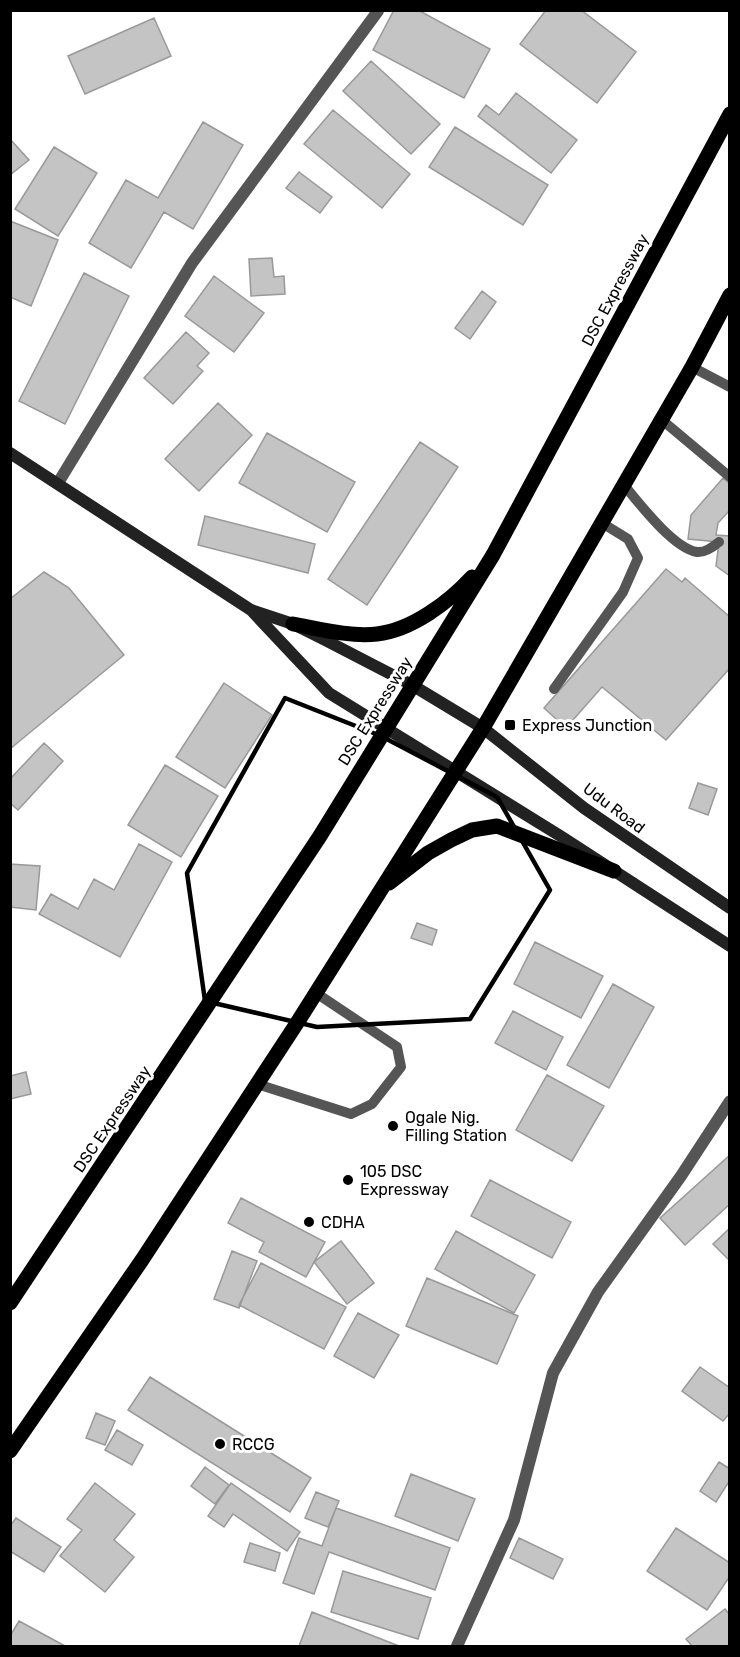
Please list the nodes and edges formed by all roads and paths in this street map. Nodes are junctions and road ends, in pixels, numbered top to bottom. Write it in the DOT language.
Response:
graph roads {
  1 [pos="378,11"];
  2 [pos="729,114"];
  3 [pos="729,295"];
  4 [pos="692,367"];
  5 [pos="729,387"];
  6 [pos="662,420"];
  7 [pos="10,453"];
  8 [pos="729,477"];
  9 [pos="58,483"];
  10 [pos="624,484"];
  11 [pos="602,523"];
  12 [pos="719,542"];
  13 [pos="493,555"];
  14 [pos="251,610"];
  15 [pos="293,624"];
  16 [pos="412,685"];
  17 [pos="554,689"];
  18 [pos="386,728"];
  19 [pos="483,728"];
  20 [pos="456,771"];
  21 [pos="614,871"];
  22 [pos="380,890"];
  23 [pos="729,908"];
  24 [pos="729,946"];
  25 [pos="316,993"];
  26 [pos="257,1084"];
  27 [pos="729,1101"];
  28 [pos="10,1303"];
  29 [pos="10,1451"];
  30 [pos="457,1647"];
  1 -- 9 [label="street"];
  2 -- 13 [label="main road, DSC Expressway"];
  3 -- 4 [label="main road"];
  4 -- 5 [label="lane"];
  4 -- 6 [label="main road"];
  6 -- 8 [label="lane"];
  6 -- 10 [label="main road"];
  7 -- 9 [label="main road"];
  9 -- 14 [label="main road"];
  10 -- 11 [label="main road"];
  10 -- 12 [label="lane"];
  11 -- 17 [label="lane"];
  11 -- 19 [label="main road"];
  13 -- 15 [label="main road"];
  13 -- 16 [label="main road, DSC Expressway"];
  14 -- 15 [label="main road, Udu Road"];
  14 -- 18 [label="main road"];
  15 -- 16 [label="main road, Udu Road"];
  16 -- 18 [label="main road, DSC Expressway"];
  16 -- 19 [label="main road, Udu Road"];
  18 -- 20 [label="main road"];
  18 -- 28 [label="main road, DSC Expressway"];
  19 -- 20 [label="main road"];
  19 -- 23 [label="main road, Udu Road"];
  20 -- 21 [label="main road"];
  20 -- 22 [label="main road"];
  21 -- 22 [label="main road"];
  21 -- 24 [label="main road"];
  22 -- 25 [label="main road"];
  25 -- 26 [label="main road"];
  25 -- 26 [label="lane"];
  26 -- 29 [label="main road"];
  27 -- 30 [label="street"];
}
